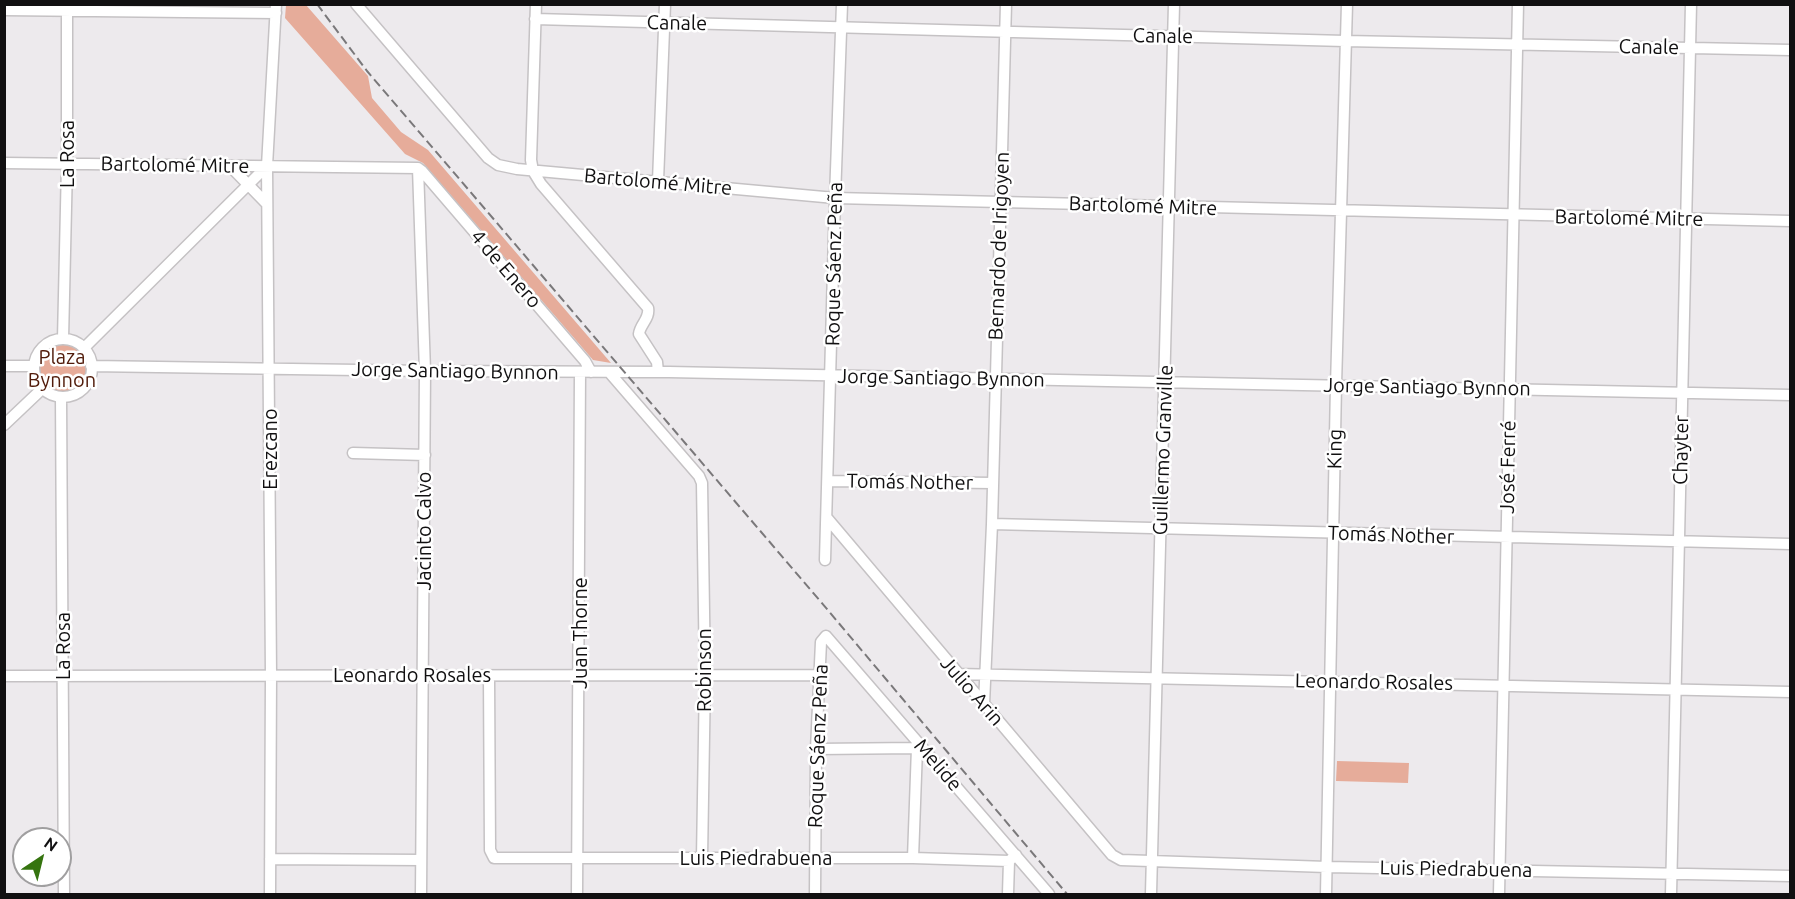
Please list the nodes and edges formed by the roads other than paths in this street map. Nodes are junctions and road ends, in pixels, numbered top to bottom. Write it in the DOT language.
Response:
graph roads {
  1 [pos="356,4"];
  2 [pos="536,4"];
  3 [pos="665,4"];
  4 [pos="842,4"];
  5 [pos="1006,4"];
  6 [pos="1174,4"];
  7 [pos="1347,4"];
  8 [pos="1518,4"];
  9 [pos="1691,4"];
  10 [pos="67,7"];
  11 [pos="276,9"];
  12 [pos="4,10"];
  13 [pos="535,19"];
  14 [pos="665,23"];
  15 [pos="842,26"];
  16 [pos="1005,32"];
  17 [pos="1173,36"];
  18 [pos="1345,41"];
  19 [pos="1518,44"];
  20 [pos="1690,48"];
  21 [pos="1791,50"];
  22 [pos="4,163"];
  23 [pos="67,164"];
  24 [pos="230,166"];
  25 [pos="267,166"];
  26 [pos="418,168"];
  27 [pos="533,171"];
  28 [pos="658,181"];
  29 [pos="248,184"];
  30 [pos="835,198"];
  31 [pos="1001,202"];
  32 [pos="267,204"];
  33 [pos="1168,208"];
  34 [pos="1341,212"];
  35 [pos="1513,215"];
  36 [pos="1686,219"];
  37 [pos="1791,221"];
  38 [pos="63,339"];
  39 [pos="84,348"];
  40 [pos="4,366"];
  41 [pos="34,366"];
  42 [pos="91,366"];
  43 [pos="270,369"];
  44 [pos="425,371"];
  45 [pos="586,372"];
  46 [pos="609,372"];
  47 [pos="658,372"];
  48 [pos="831,376"];
  49 [pos="995,379"];
  50 [pos="1165,382"];
  51 [pos="1336,386"];
  52 [pos="43,388"];
  53 [pos="1510,389"];
  54 [pos="1682,393"];
  55 [pos="1791,395"];
  56 [pos="62,397"];
  57 [pos="4,425"];
  58 [pos="353,453"];
  59 [pos="425,455"];
  60 [pos="828,481"];
  61 [pos="993,483"];
  62 [pos="827,518"];
  63 [pos="992,524"];
  64 [pos="1161,528"];
  65 [pos="1334,533"];
  66 [pos="1506,538"];
  67 [pos="1680,542"];
  68 [pos="1791,544"];
  69 [pos="825,560"];
  70 [pos="826,636"];
  71 [pos="957,674"];
  72 [pos="986,674"];
  73 [pos="272,675"];
  74 [pos="424,675"];
  75 [pos="820,675"];
  76 [pos="4,676"];
  77 [pos="489,676"];
  78 [pos="579,676"];
  79 [pos="705,676"];
  80 [pos="63,677"];
  81 [pos="1157,678"];
  82 [pos="1331,681"];
  83 [pos="1502,685"];
  84 [pos="1677,690"];
  85 [pos="1791,692"];
  86 [pos="984,704"];
  87 [pos="919,747"];
  88 [pos="816,749"];
  89 [pos="270,858"];
  90 [pos="702,858"];
  91 [pos="913,858"];
  92 [pos="1012,858"];
  93 [pos="815,859"];
  94 [pos="421,860"];
  95 [pos="578,860"];
  96 [pos="1121,860"];
  97 [pos="1151,862"];
  98 [pos="1327,867"];
  99 [pos="1500,870"];
  100 [pos="1672,873"];
  101 [pos="1791,876"];
  102 [pos="64,894"];
  103 [pos="270,894"];
  104 [pos="421,894"];
  105 [pos="577,894"];
  106 [pos="815,894"];
  107 [pos="1008,894"];
  108 [pos="1049,894"];
  109 [pos="1150,894"];
  110 [pos="1326,894"];
  111 [pos="1499,894"];
  112 [pos="1671,894"];
  1 -- 27 [label="street, Bartolomé Mitre"];
  2 -- 13 [label="street"];
  3 -- 14 [label="street"];
  4 -- 15 [label="street, Roque Sáenz Peña"];
  5 -- 16 [label="street, Bernardo de Irigoyen"];
  6 -- 17 [label="street, Guillermo Granville"];
  7 -- 18 [label="street, King"];
  8 -- 19 [label="street, José Ferré"];
  9 -- 20 [label="street, Chayter"];
  10 -- 11 [label="street"];
  10 -- 12 [label="street"];
  10 -- 23 [label="street, La Rosa"];
  11 -- 25 [label="street, Erezcano"];
  13 -- 14 [label="street, Canale"];
  13 -- 27 [label="street"];
  14 -- 15 [label="street, Canale"];
  14 -- 28 [label="street"];
  15 -- 16 [label="street, Canale"];
  15 -- 30 [label="street, Roque Sáenz Peña"];
  16 -- 17 [label="street, Canale"];
  16 -- 31 [label="street, Bernardo de Irigoyen"];
  17 -- 18 [label="street, Canale"];
  17 -- 33 [label="street, Guillermo Granville"];
  18 -- 19 [label="street, Canale"];
  18 -- 34 [label="street, King"];
  19 -- 20 [label="street, Canale"];
  19 -- 35 [label="street, José Ferré"];
  20 -- 21 [label="street, Canale"];
  20 -- 36 [label="street, Chayter"];
  22 -- 23 [label="street, Bartolomé Mitre"];
  23 -- 24 [label="street, Bartolomé Mitre"];
  23 -- 38 [label="street, La Rosa"];
  24 -- 25 [label="street, Bartolomé Mitre"];
  24 -- 29 [label="street"];
  25 -- 26 [label="street, Bartolomé Mitre"];
  25 -- 29 [label="street"];
  25 -- 32 [label="street, Erezcano"];
  26 -- 44 [label="street, Jacinto Calvo"];
  26 -- 45 [label="street, 4 de Enero"];
  27 -- 28 [label="street, Bartolomé Mitre"];
  27 -- 47 [label="street"];
  28 -- 30 [label="street, Bartolomé Mitre"];
  29 -- 32 [label="street"];
  29 -- 39 [label="street"];
  30 -- 31 [label="street, Bartolomé Mitre"];
  30 -- 48 [label="street, Roque Sáenz Peña"];
  31 -- 33 [label="street, Bartolomé Mitre"];
  31 -- 49 [label="street, Bernardo de Irigoyen"];
  32 -- 43 [label="street, Erezcano"];
  33 -- 34 [label="street, Bartolomé Mitre"];
  33 -- 50 [label="street, Guillermo Granville"];
  34 -- 35 [label="street, Bartolomé Mitre"];
  34 -- 51 [label="street, King"];
  35 -- 36 [label="street, Bartolomé Mitre"];
  35 -- 53 [label="street, José Ferré"];
  36 -- 37 [label="street, Bartolomé Mitre"];
  36 -- 54 [label="street, Chayter"];
  38 -- 39 [label="street"];
  38 -- 41 [label="street"];
  39 -- 42 [label="street"];
  40 -- 41 [label="street"];
  41 -- 52 [label="street"];
  42 -- 43 [label="street, Jorge Santiago Bynnon"];
  42 -- 56 [label="street"];
  43 -- 44 [label="street, Jorge Santiago Bynnon"];
  43 -- 73 [label="street, Erezcano"];
  44 -- 45 [label="street, Jorge Santiago Bynnon"];
  44 -- 59 [label="street, Jacinto Calvo"];
  45 -- 46 [label="street, Jorge Santiago Bynnon"];
  45 -- 78 [label="street, Juan Thorne"];
  46 -- 47 [label="street, Jorge Santiago Bynnon"];
  46 -- 79 [label="street, Robinson"];
  47 -- 48 [label="street, Jorge Santiago Bynnon"];
  48 -- 49 [label="street, Jorge Santiago Bynnon"];
  48 -- 60 [label="street, Roque Sáenz Peña"];
  49 -- 50 [label="street, Jorge Santiago Bynnon"];
  49 -- 61 [label="street, Bernardo de Irigoyen"];
  50 -- 51 [label="street, Jorge Santiago Bynnon"];
  50 -- 64 [label="street, Guillermo Granville"];
  51 -- 53 [label="street, Jorge Santiago Bynnon"];
  51 -- 65 [label="street, King"];
  52 -- 56 [label="street"];
  52 -- 57 [label="street"];
  53 -- 54 [label="street, Jorge Santiago Bynnon"];
  53 -- 66 [label="street, José Ferré"];
  54 -- 55 [label="street, Jorge Santiago Bynnon"];
  54 -- 67 [label="street, Chayter"];
  56 -- 80 [label="street, La Rosa"];
  58 -- 59 [label="street"];
  59 -- 74 [label="street, Jacinto Calvo"];
  60 -- 61 [label="street, Tomás Nother"];
  60 -- 62 [label="street, Roque Sáenz Peña"];
  61 -- 63 [label="street, Bernardo de Irigoyen"];
  62 -- 69 [label="street, Roque Sáenz Peña"];
  62 -- 71 [label="street, Julio Arin"];
  63 -- 64 [label="street, Tomás Nother"];
  63 -- 72 [label="street, Bernardo de Irigoyen"];
  64 -- 65 [label="street, Tomás Nother"];
  64 -- 81 [label="street, Guillermo Granville"];
  65 -- 66 [label="street, Tomás Nother"];
  65 -- 82 [label="street, King"];
  66 -- 67 [label="street, Tomás Nother"];
  66 -- 83 [label="street, José Ferré"];
  67 -- 68 [label="street, Tomás Nother"];
  67 -- 84 [label="street, Chayter"];
  70 -- 75 [label="street, Roque Sáenz Peña"];
  70 -- 87 [label="street, Melide"];
  71 -- 72 [label="street, Leonardo Rosales"];
  71 -- 86 [label="street, Julio Arin"];
  72 -- 81 [label="street, Leonardo Rosales"];
  72 -- 86 [label="street, Bernardo de Irigoyen"];
  73 -- 74 [label="street, Leonardo Rosales"];
  73 -- 80 [label="street, Leonardo Rosales"];
  73 -- 89 [label="street, Erezcano"];
  74 -- 77 [label="street, Leonardo Rosales"];
  74 -- 94 [label="street, Jacinto Calvo"];
  75 -- 79 [label="street, Leonardo Rosales"];
  75 -- 88 [label="street, Roque Sáenz Peña"];
  76 -- 80 [label="street, Leonardo Rosales"];
  77 -- 78 [label="street, Leonardo Rosales"];
  77 -- 95 [label="street, Luis Piedrabuena"];
  78 -- 79 [label="street, Leonardo Rosales"];
  78 -- 95 [label="street, Juan Thorne"];
  79 -- 90 [label="street, Robinson"];
  80 -- 102 [label="street, La Rosa"];
  81 -- 82 [label="street, Leonardo Rosales"];
  81 -- 97 [label="street, Guillermo Granville"];
  82 -- 83 [label="street, Leonardo Rosales"];
  82 -- 98 [label="street, King"];
  83 -- 84 [label="street, Leonardo Rosales"];
  83 -- 99 [label="street, José Ferré"];
  84 -- 85 [label="street, Leonardo Rosales"];
  84 -- 100 [label="street, Chayter"];
  86 -- 96 [label="street, Julio Arin"];
  87 -- 88 [label="street"];
  87 -- 91 [label="street"];
  87 -- 92 [label="street, Melide"];
  88 -- 93 [label="street, Roque Sáenz Peña"];
  89 -- 94 [label="street"];
  89 -- 103 [label="street, Erezcano"];
  90 -- 93 [label="street, Luis Piedrabuena"];
  90 -- 95 [label="street, Luis Piedrabuena"];
  91 -- 92 [label="street, Luis Piedrabuena"];
  91 -- 93 [label="street, Luis Piedrabuena"];
  92 -- 107 [label="street"];
  92 -- 108 [label="street, Melide"];
  93 -- 106 [label="street, Roque Sáenz Peña"];
  94 -- 104 [label="street, Jacinto Calvo"];
  95 -- 105 [label="street, Juan Thorne"];
  96 -- 97 [label="street, Luis Piedrabuena"];
  97 -- 98 [label="street, Luis Piedrabuena"];
  97 -- 109 [label="street, Guillermo Granville"];
  98 -- 99 [label="street, Luis Piedrabuena"];
  98 -- 110 [label="street, King"];
  99 -- 100 [label="street, Luis Piedrabuena"];
  99 -- 111 [label="street, José Ferré"];
  100 -- 101 [label="street, Luis Piedrabuena"];
  100 -- 112 [label="street, Chayter"];
}
